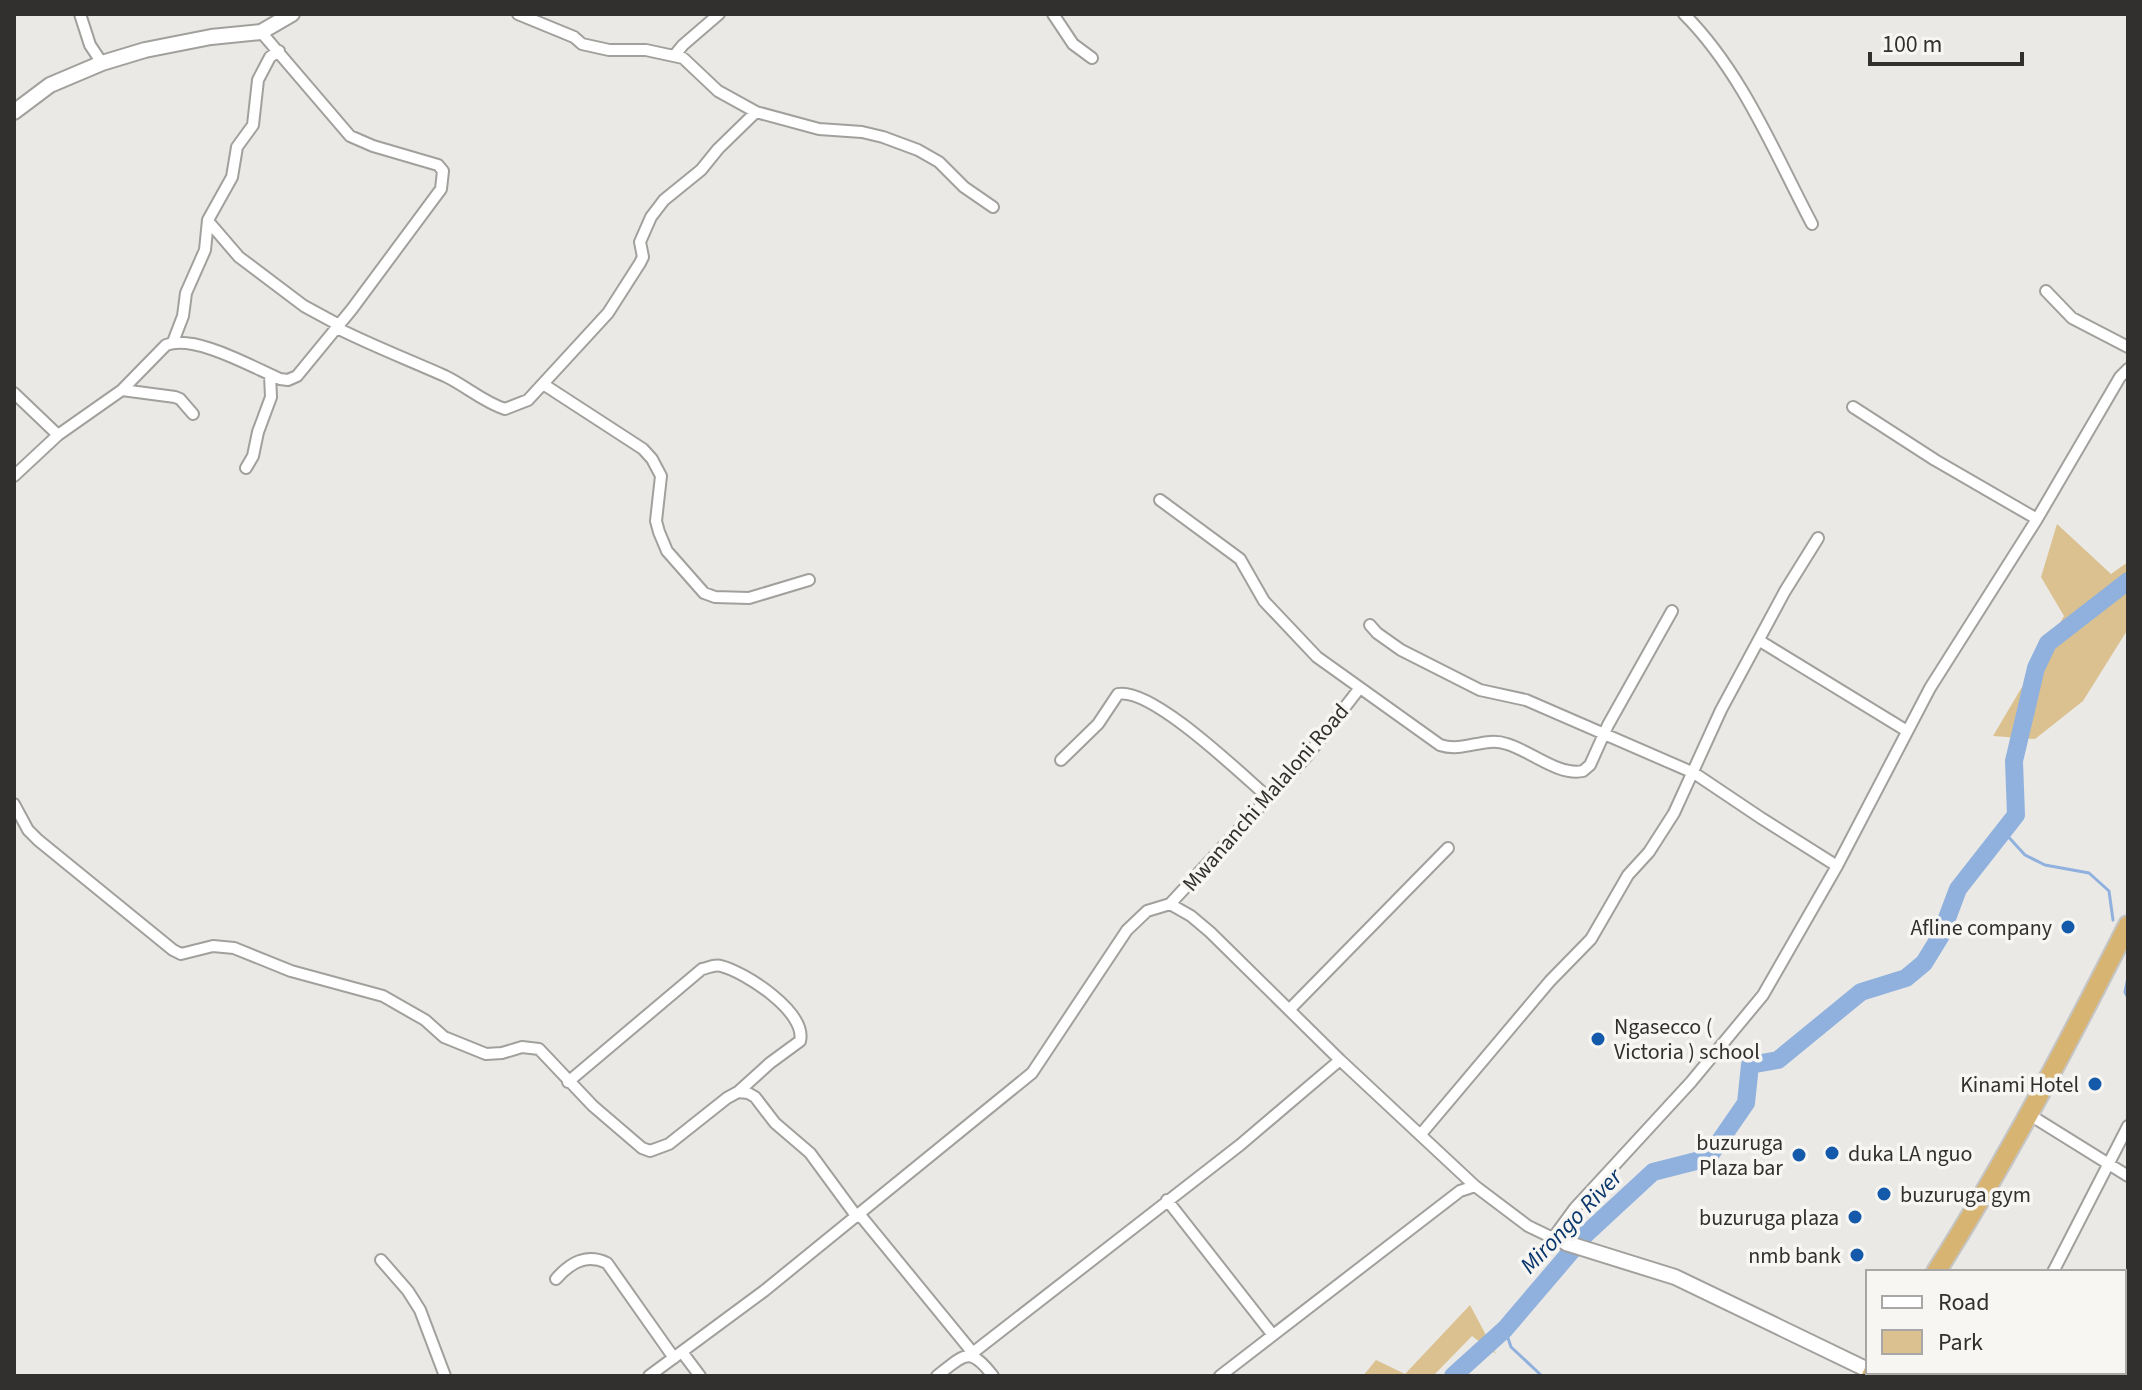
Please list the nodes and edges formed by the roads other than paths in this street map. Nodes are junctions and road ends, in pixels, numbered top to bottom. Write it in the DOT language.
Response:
graph roads {
  1 [pos="80,14"];
  2 [pos="292,14"];
  3 [pos="518,14"];
  4 [pos="719,14"];
  5 [pos="1053,14"];
  6 [pos="1684,14"];
  7 [pos="261,32"];
  8 [pos="279,51"];
  9 [pos="674,56"];
  10 [pos="1092,58"];
  11 [pos="102,63"];
  12 [pos="14,112"];
  13 [pos="756,112"];
  14 [pos="993,207"];
  15 [pos="208,221"];
  16 [pos="1812,224"];
  17 [pos="2046,291"];
  18 [pos="338,327"];
  19 [pos="173,342"];
  20 [pos="2128,347"];
  21 [pos="2128,369"];
  22 [pos="270,375"];
  23 [pos="543,384"];
  24 [pos="122,390"];
  25 [pos="14,393"];
  26 [pos="1853,407"];
  27 [pos="193,414"];
  28 [pos="58,435"];
  29 [pos="246,468"];
  30 [pos="14,476"];
  31 [pos="1160,500"];
  32 [pos="2037,519"];
  33 [pos="1818,538"];
  34 [pos="809,580"];
  35 [pos="1672,611"];
  36 [pos="1370,625"];
  37 [pos="1760,641"];
  38 [pos="1359,689"];
  39 [pos="1907,731"];
  40 [pos="1604,734"];
  41 [pos="1061,760"];
  42 [pos="1694,773"];
  43 [pos="1269,798"];
  44 [pos="14,804"];
  45 [pos="1448,848"];
  46 [pos="1837,866"];
  47 [pos="1170,904"];
  48 [pos="2128,925"];
  49 [pos="1289,1010"];
  50 [pos="1340,1060"];
  51 [pos="568,1082"];
  52 [pos="738,1092"];
  53 [pos="2030,1115"];
  54 [pos="2128,1126"];
  55 [pos="1421,1134"];
  56 [pos="2110,1165"];
  57 [pos="2128,1176"];
  58 [pos="1475,1186"];
  59 [pos="1167,1200"];
  60 [pos="858,1216"];
  61 [pos="1559,1241"];
  62 [pos="381,1260"];
  63 [pos="1937,1270"];
  64 [pos="2054,1270"];
  65 [pos="556,1279"];
  66 [pos="1272,1334"];
  67 [pos="971,1354"];
  68 [pos="678,1355"];
  69 [pos="1866,1371"];
  70 [pos="445,1376"];
  71 [pos="649,1376"];
  72 [pos="700,1376"];
  73 [pos="937,1376"];
  74 [pos="993,1376"];
  75 [pos="1220,1376"];
  1 -- 11 [label="street"];
  2 -- 7 [label="street"];
  3 -- 9 [label="street"];
  4 -- 9 [label="street"];
  5 -- 10 [label="street"];
  6 -- 16 [label="street"];
  7 -- 8 [label="street"];
  7 -- 11 [label="street"];
  8 -- 15 [label="street"];
  8 -- 18 [label="street"];
  9 -- 13 [label="street"];
  11 -- 12 [label="street"];
  13 -- 14 [label="street"];
  13 -- 23 [label="street"];
  15 -- 18 [label="street"];
  15 -- 19 [label="street"];
  17 -- 20 [label="street"];
  18 -- 22 [label="street"];
  18 -- 23 [label="street"];
  19 -- 22 [label="street"];
  19 -- 24 [label="street"];
  21 -- 32 [label="street"];
  22 -- 29 [label="street"];
  23 -- 34 [label="street"];
  24 -- 27 [label="street"];
  24 -- 28 [label="street"];
  25 -- 28 [label="street"];
  26 -- 32 [label="street"];
  28 -- 30 [label="street"];
  31 -- 38 [label="street, Mwananchi Malaloni Road"];
  32 -- 39 [label="street"];
  33 -- 37 [label="street"];
  35 -- 40 [label="street"];
  36 -- 40 [label="street"];
  37 -- 39 [label="street"];
  37 -- 42 [label="street"];
  38 -- 40 [label="street, Mwananchi Malaloni Road"];
  38 -- 43 [label="street, Mwananchi Malaloni Road"];
  39 -- 46 [label="street"];
  40 -- 42 [label="street"];
  41 -- 43 [label="street"];
  42 -- 46 [label="street"];
  42 -- 55 [label="street"];
  43 -- 47 [label="street, Mwananchi Malaloni Road"];
  44 -- 51 [label="street"];
  45 -- 49 [label="street"];
  46 -- 61 [label="street"];
  47 -- 49 [label="street"];
  47 -- 60 [label="street, Mwananchi Malaloni Road"];
  48 -- 53 [label="highway"];
  49 -- 50 [label="street"];
  50 -- 55 [label="street"];
  50 -- 59 [label="street"];
  51 -- 52 [label="street"];
  51 -- 52 [label="street"];
  52 -- 60 [label="street"];
  53 -- 56 [label="street"];
  53 -- 63 [label="highway"];
  54 -- 56 [label="street"];
  55 -- 58 [label="street"];
  56 -- 57 [label="street"];
  56 -- 64 [label="street"];
  58 -- 61 [label="street"];
  58 -- 66 [label="street"];
  59 -- 66 [label="street"];
  59 -- 67 [label="street"];
  60 -- 67 [label="street"];
  60 -- 68 [label="street, Mwananchi Malaloni Road"];
  61 -- 69 [label="street"];
  62 -- 70 [label="street"];
  65 -- 68 [label="street"];
  66 -- 75 [label="street"];
  67 -- 73 [label="street"];
  67 -- 74 [label="street"];
  68 -- 71 [label="street, Mwananchi Malaloni Road"];
  68 -- 72 [label="street"];
}
